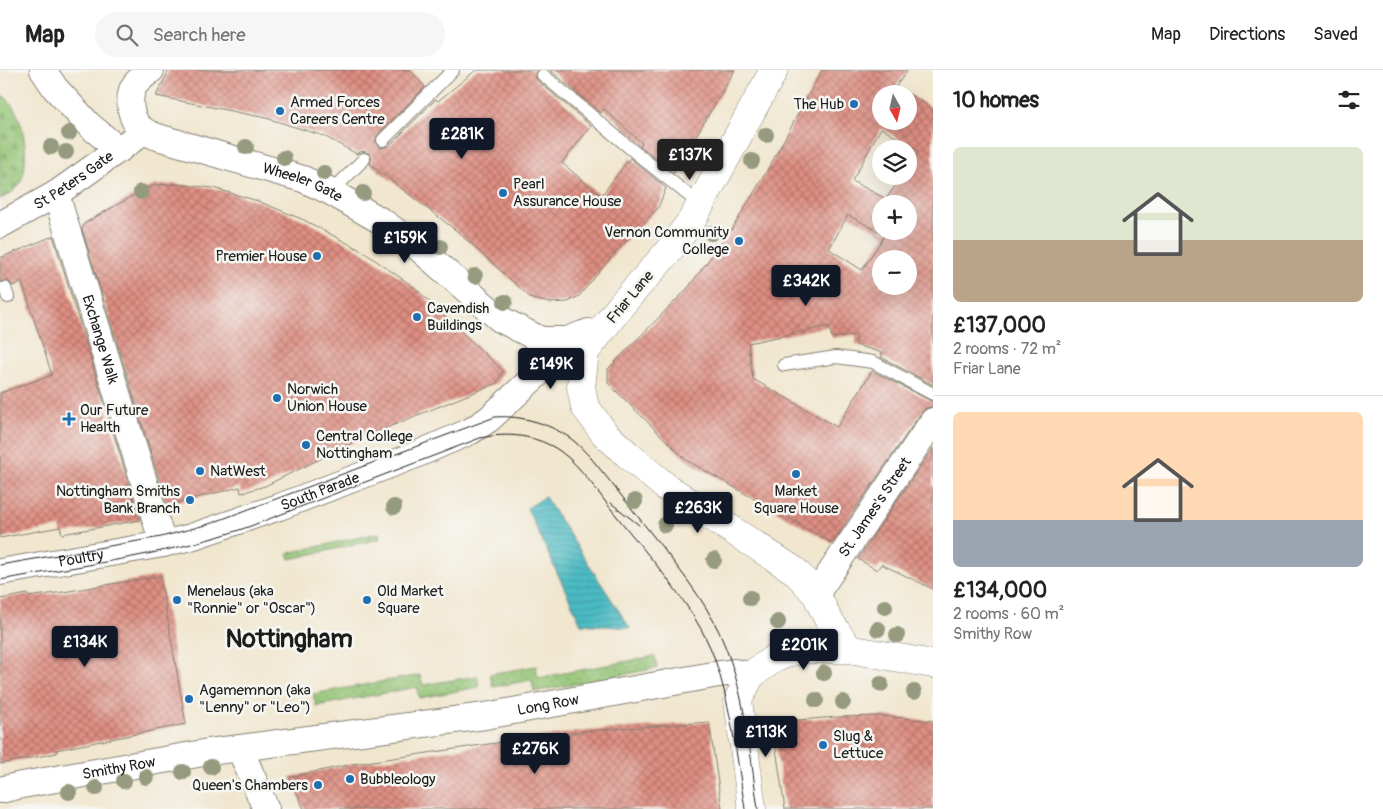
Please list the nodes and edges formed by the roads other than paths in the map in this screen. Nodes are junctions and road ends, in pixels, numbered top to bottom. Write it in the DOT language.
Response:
graph roads {
  1 [pos="43,70"];
  2 [pos="152,70"];
  3 [pos="453,70"];
  4 [pos="774,70"];
  5 [pos="542,75"];
  6 [pos="143,130"];
  7 [pos="383,140"];
  8 [pos="119,150"];
  9 [pos="364,159"];
  10 [pos="331,192"];
  11 [pos="56,194"];
  12 [pos="701,205"];
  13 [pos="0,225"];
  14 [pos="622,304"];
  15 [pos="588,332"];
  16 [pos="784,364"];
  17 [pos="933,394"];
  18 [pos="933,421"];
  19 [pos="163,544"];
  20 [pos="0,572"];
  21 [pos="816,594"];
  22 [pos="849,649"];
  23 [pos="933,664"];
  24 [pos="713,675"];
  25 [pos="751,675"];
  26 [pos="738,712"];
  27 [pos="240,749"];
  28 [pos="0,790"];
  29 [pos="266,809"];
  30 [pos="752,809"];
  1 -- 8 [label="street"];
  2 -- 6 [label="street"];
  3 -- 7 [label="lane"];
  4 -- 12 [label="street, Friar Lane"];
  5 -- 12 [label="lane"];
  6 -- 8 [label="street, St Peters Gate"];
  6 -- 10 [label="street, Wheeler Gate"];
  8 -- 11 [label="street, St Peters Gate"];
  9 -- 10 [label="lane"];
  10 -- 15 [label="street, Wheeler Gate"];
  11 -- 13 [label="street, St Peters Gate"];
  11 -- 19 [label="street, Exchange Walk"];
  12 -- 14 [label="street, Friar Lane"];
  14 -- 15 [label="street, Wheeler Gate"];
  14 -- 21 [label="street, Friar Lane"];
  15 -- 19 [label="street, South Parade"];
  16 -- 17 [label="lane"];
  18 -- 21 [label="street, St. James's Street"];
  19 -- 20 [label="street, Poultry"];
  21 -- 22 [label="street"];
  22 -- 23 [label="street"];
  22 -- 25 [label="street"];
  24 -- 25 [label="street, Long Row"];
  24 -- 26 [label="street"];
  24 -- 27 [label="street, Long Row"];
  25 -- 26 [label="street"];
  26 -- 30 [label="street"];
  27 -- 28 [label="street, Smithy Row"];
  27 -- 29 [label="street"];
}
